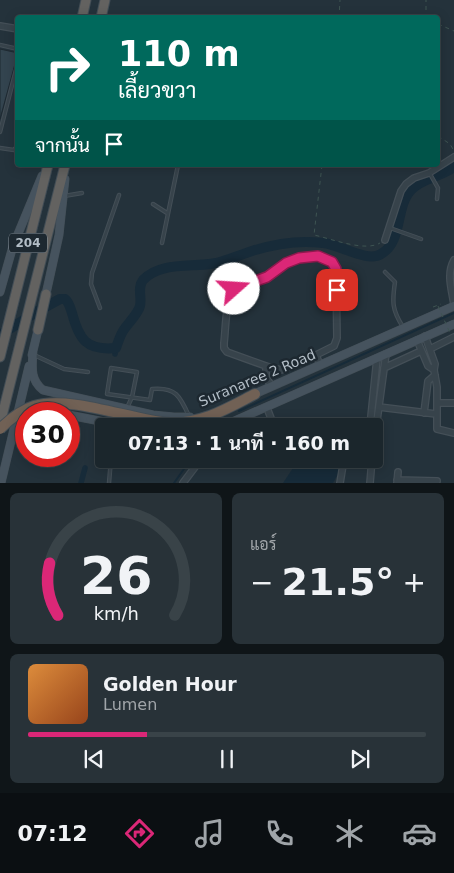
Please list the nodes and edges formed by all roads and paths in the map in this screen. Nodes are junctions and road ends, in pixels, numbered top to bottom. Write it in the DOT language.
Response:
graph roads {
  1 [pos="86,0"];
  2 [pos="105,0"];
  3 [pos="340,0"];
  4 [pos="426,0"];
  5 [pos="83,15"];
  6 [pos="101,15"];
  7 [pos="338,15"];
  8 [pos="426,15"];
  9 [pos="440,25"];
  10 [pos="0,26"];
  11 [pos="15,28"];
  12 [pos="454,32"];
  13 [pos="0,45"];
  14 [pos="15,48"];
  15 [pos="15,74"];
  16 [pos="0,132"];
  17 [pos="440,137"];
  18 [pos="0,148"];
  19 [pos="15,149"];
  20 [pos="454,151"];
  21 [pos="454,157"];
  22 [pos="440,165"];
  23 [pos="46,167"];
  24 [pos="47,167"];
  25 [pos="65,167"];
  26 [pos="66,167"];
  27 [pos="178,167"];
  28 [pos="322,167"];
  29 [pos="437,167"];
  30 [pos="429,172"];
  31 [pos="82,193"];
  32 [pos="119,195"];
  33 [pos="63,196"];
  34 [pos="437,199"];
  35 [pos="153,204"];
  36 [pos="167,213"];
  37 [pos="391,228"];
  38 [pos="421,238"];
  39 [pos="385,240"];
  40 [pos="162,243"];
  41 [pos="454,260"];
  42 [pos="385,272"];
  43 [pos="0,292"];
  44 [pos="46,294"];
  45 [pos="441,304"];
  46 [pos="438,306"];
  47 [pos="454,306"];
  48 [pos="433,307"];
  49 [pos="100,308"];
  50 [pos="454,324"];
  51 [pos="404,328"];
  52 [pos="38,330"];
  53 [pos="452,335"];
  54 [pos="425,336"];
  55 [pos="417,340"];
  56 [pos="430,349"];
  57 [pos="421,351"];
  58 [pos="1,353"];
  59 [pos="33,353"];
  60 [pos="386,354"];
  61 [pos="316,356"];
  62 [pos="377,358"];
  63 [pos="320,365"];
  64 [pos="266,366"];
  65 [pos="384,368"];
  66 [pos="88,372"];
  67 [pos="434,373"];
  68 [pos="272,386"];
  69 [pos="255,394"];
  70 [pos="132,397"];
  71 [pos="99,403"];
  72 [pos="436,403"];
  73 [pos="454,403"];
  74 [pos="379,407"];
  75 [pos="267,408"];
  76 [pos="127,409"];
  77 [pos="424,413"];
  78 [pos="436,414"];
  79 [pos="80,417"];
  80 [pos="189,417"];
  81 [pos="246,417"];
  82 [pos="271,418"];
  83 [pos="371,418"];
  84 [pos="377,418"];
  85 [pos="95,420"];
  86 [pos="0,424"];
  87 [pos="0,429"];
  88 [pos="454,432"];
  89 [pos="15,433"];
  90 [pos="9,450"];
  91 [pos="110,468"];
  92 [pos="194,468"];
  93 [pos="342,468"];
  94 [pos="371,468"];
  95 [pos="398,472"];
  96 [pos="437,481"];
  97 [pos="397,482"];
  98 [pos="1,483"];
  99 [pos="108,483"];
  100 [pos="183,483"];
  101 [pos="340,483"];
  102 [pos="370,483"];
  1 -- 5 [label="highway"];
  2 -- 6 [label="highway"];
  3 -- 7 [label="path"];
  4 -- 8 [label="path"];
  9 -- 12 [label="path"];
  10 -- 11 [label="street"];
  13 -- 14 [label="lane"];
  15 -- 16 [label="lane"];
  17 -- 20 [label="path"];
  18 -- 19 [label="lane"];
  21 -- 22 [label="street"];
  23 -- 43 [label="main road"];
  24 -- 58 [label="highway, 204"];
  25 -- 86 [label="highway, 204"];
  26 -- 33 [label="main road"];
  27 -- 36 [label="lane"];
  28 -- 39 [label="path"];
  29 -- 30 [label="street"];
  30 -- 34 [label="lane"];
  30 -- 37 [label="street"];
  31 -- 33 [label="lane"];
  32 -- 49 [label="lane"];
  33 -- 44 [label="main road"];
  35 -- 36 [label="lane"];
  36 -- 40 [label="lane"];
  37 -- 38 [label="lane"];
  37 -- 39 [label="street"];
  41 -- 47 [label="street"];
  42 -- 51 [label="lane"];
  44 -- 52 [label="highway"];
  45 -- 48 [label="path, bridge"];
  46 -- 53 [label="path, bridge"];
  47 -- 51 [label="main road, Suranaree 2 Road"];
  50 -- 54 [label="main road"];
  51 -- 63 [label="main road, Suranaree 2 Road"];
  52 -- 59 [label="main road"];
  53 -- 56 [label="street"];
  54 -- 55 [label="main road"];
  54 -- 56 [label="street"];
  55 -- 57 [label="street"];
  55 -- 60 [label="main road"];
  56 -- 67 [label="street"];
  57 -- 65 [label="street"];
  57 -- 67 [label="street"];
  59 -- 66 [label="lane"];
  59 -- 71 [label="main road, Suranaree 2 Road"];
  59 -- 90 [label="main road"];
  60 -- 62 [label="main road"];
  60 -- 65 [label="street"];
  61 -- 63 [label="street"];
  61 -- 64 [label="street"];
  61 -- 64 [label="street"];
  62 -- 75 [label="main road"];
  62 -- 83 [label="street"];
  63 -- 68 [label="main road, Suranaree 2 Road"];
  64 -- 68 [label="street"];
  65 -- 74 [label="street"];
  67 -- 72 [label="street"];
  67 -- 77 [label="street"];
  68 -- 69 [label="main road, Suranaree 2 Road"];
  69 -- 80 [label="main road, Suranaree 2 Road"];
  69 -- 87 [label="highway, bridge"];
  70 -- 70 [label="lane"];
  70 -- 76 [label="lane"];
  70 -- 80 [label="lane"];
  71 -- 76 [label="main road, Suranaree 2 Road"];
  71 -- 85 [label="main road"];
  72 -- 73 [label="street"];
  72 -- 78 [label="street"];
  74 -- 77 [label="street"];
  74 -- 84 [label="street"];
  75 -- 81 [label="main road"];
  75 -- 82 [label="street"];
  76 -- 80 [label="main road, Suranaree 2 Road"];
  77 -- 78 [label="street"];
  78 -- 88 [label="street"];
  79 -- 85 [label="main road"];
  89 -- 90 [label="main road"];
  90 -- 98 [label="main road"];
  91 -- 99 [label="lane"];
  92 -- 100 [label="street"];
  93 -- 101 [label="street"];
  94 -- 102 [label="street"];
  95 -- 97 [label="street"];
  96 -- 97 [label="street"];
}
